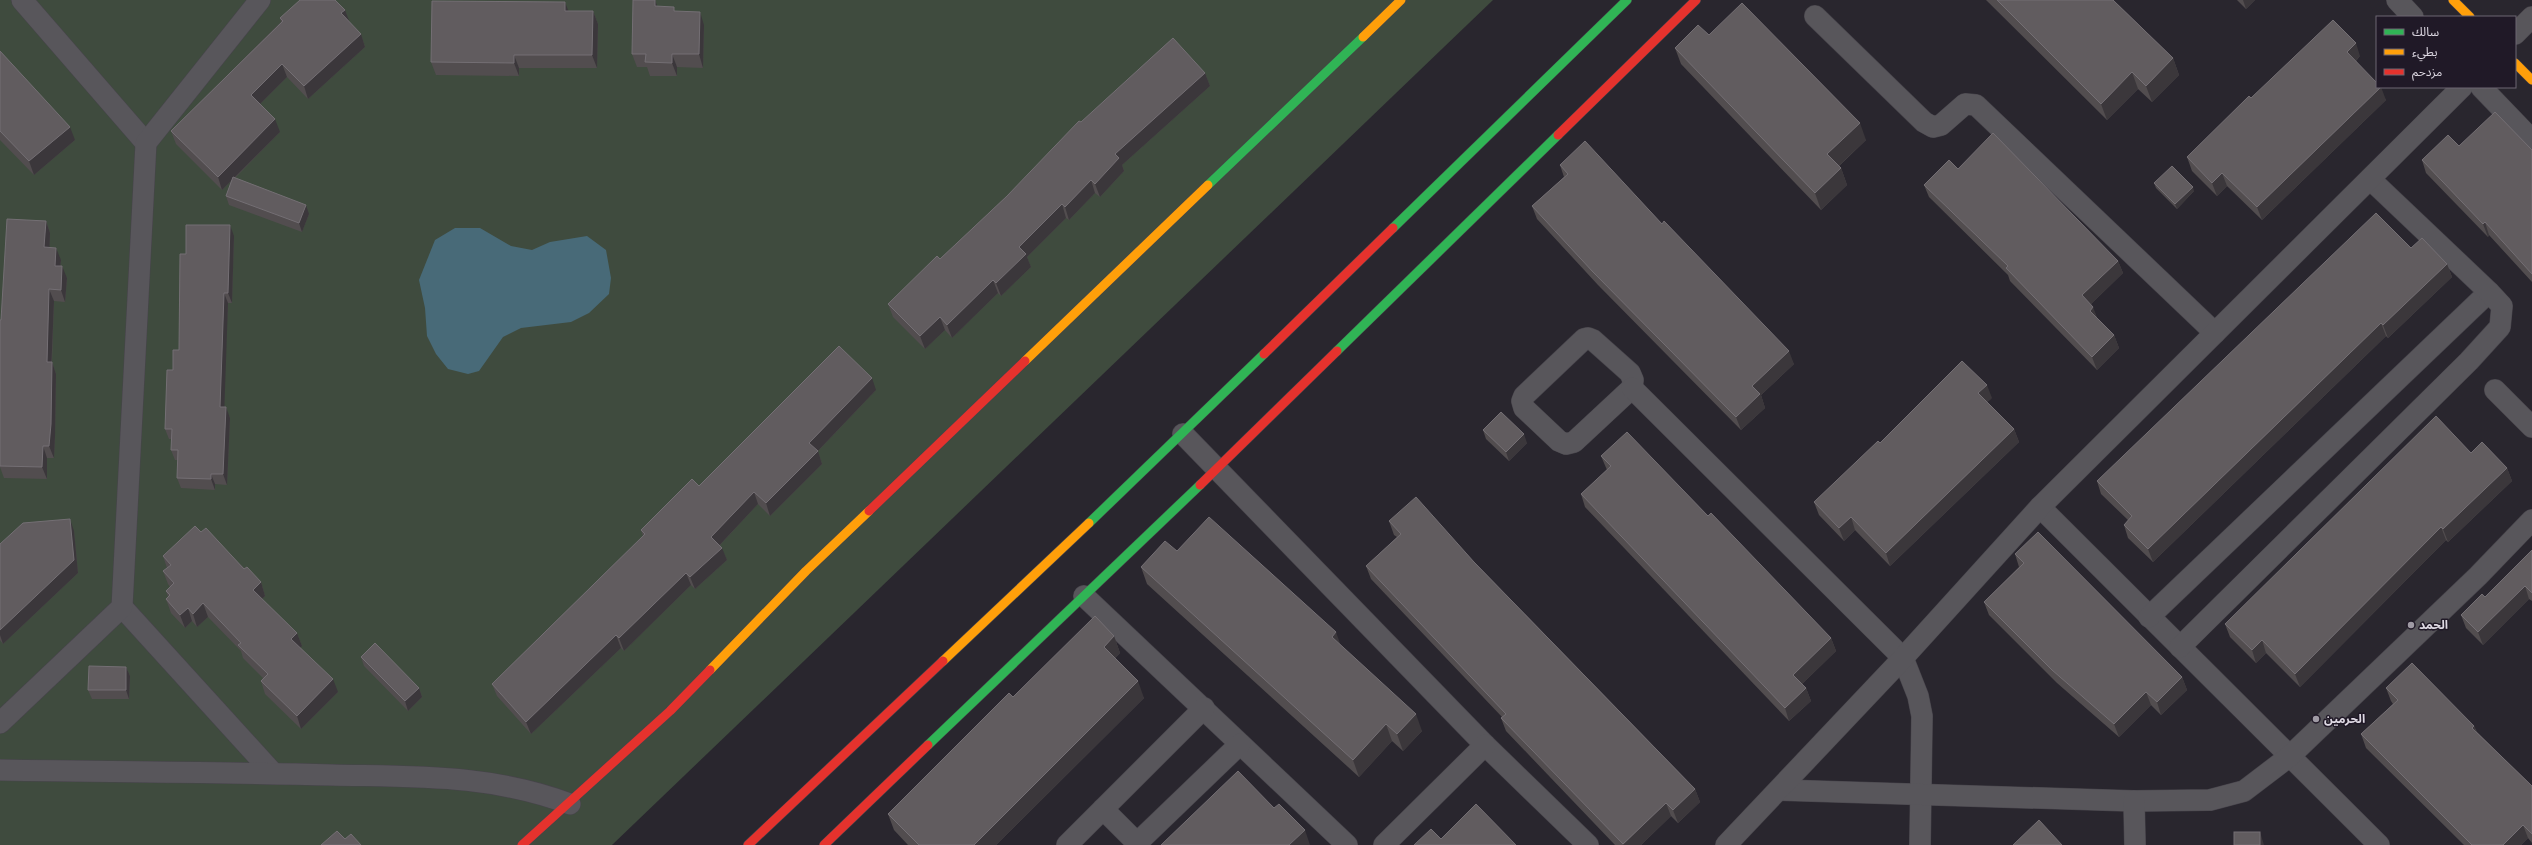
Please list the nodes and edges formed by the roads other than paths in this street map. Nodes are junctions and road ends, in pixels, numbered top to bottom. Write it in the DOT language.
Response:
graph roads {
  1 [pos="22,0"];
  2 [pos="260,0"];
  3 [pos="1401,0"];
  4 [pos="1627,0"];
  5 [pos="1696,0"];
  6 [pos="2397,0"];
  7 [pos="2453,0"];
  8 [pos="1815,16"];
  9 [pos="2412,16"];
  10 [pos="2469,16"];
  11 [pos="2532,17"];
  12 [pos="2516,33"];
  13 [pos="2516,64"];
  14 [pos="2532,80"];
  15 [pos="2461,88"];
  16 [pos="2482,88"];
  17 [pos="2532,140"];
  18 [pos="146,143"];
  19 [pos="2370,178"];
  20 [pos="2489,292"];
  21 [pos="2215,333"];
  22 [pos="1632,388"];
  23 [pos="2495,390"];
  24 [pos="2532,428"];
  25 [pos="1183,434"];
  26 [pos="1218,468"];
  27 [pos="2040,507"];
  28 [pos="2532,520"];
  29 [pos="1084,596"];
  30 [pos="122,607"];
  31 [pos="2149,616"];
  32 [pos="2180,647"];
  33 [pos="1904,658"];
  34 [pos="1204,708"];
  35 [pos="0,723"];
  36 [pos="1240,744"];
  37 [pos="1485,745"];
  38 [pos="2290,756"];
  39 [pos="0,770"];
  40 [pos="273,773"];
  41 [pos="1779,790"];
  42 [pos="1921,795"];
  43 [pos="2134,802"];
  44 [pos="570,804"];
  45 [pos="1103,810"];
  46 [pos="1136,844"];
  47 [pos="522,845"];
  48 [pos="748,845"];
  49 [pos="824,845"];
  50 [pos="1068,845"];
  51 [pos="1347,845"];
  52 [pos="1384,845"];
  53 [pos="1588,845"];
  54 [pos="1726,845"];
  55 [pos="1920,845"];
  56 [pos="2135,845"];
  57 [pos="2378,845"];
  1 -- 18 [label="street"];
  2 -- 18 [label="street"];
  3 -- 44 [label="street"];
  4 -- 25 [label="street"];
  5 -- 26 [label="street"];
  6 -- 9 [label="street"];
  7 -- 10 [label="street"];
  8 -- 21 [label="street"];
  11 -- 12 [label="street"];
  13 -- 14 [label="street"];
  15 -- 19 [label="street"];
  16 -- 17 [label="street"];
  18 -- 30 [label="street"];
  19 -- 20 [label="street"];
  19 -- 21 [label="street"];
  20 -- 31 [label="street"];
  20 -- 32 [label="street"];
  21 -- 27 [label="street"];
  22 -- 22 [label="street"];
  22 -- 33 [label="street"];
  23 -- 24 [label="street"];
  25 -- 26 [label="street"];
  25 -- 48 [label="street"];
  26 -- 29 [label="street"];
  26 -- 37 [label="street"];
  27 -- 31 [label="street"];
  27 -- 33 [label="street"];
  28 -- 38 [label="street"];
  29 -- 34 [label="street"];
  29 -- 49 [label="street"];
  30 -- 35 [label="street"];
  30 -- 40 [label="street"];
  31 -- 32 [label="street"];
  32 -- 38 [label="street"];
  33 -- 41 [label="street"];
  33 -- 42 [label="street"];
  34 -- 36 [label="street"];
  34 -- 45 [label="street"];
  36 -- 46 [label="street"];
  36 -- 51 [label="street"];
  37 -- 52 [label="street"];
  37 -- 53 [label="street"];
  38 -- 43 [label="street"];
  38 -- 57 [label="street"];
  39 -- 40 [label="street"];
  40 -- 44 [label="street"];
  41 -- 42 [label="street"];
  41 -- 54 [label="street"];
  42 -- 43 [label="street"];
  42 -- 55 [label="street"];
  43 -- 56 [label="street"];
  44 -- 47 [label="street"];
  45 -- 46 [label="street"];
  45 -- 50 [label="street"];
}
